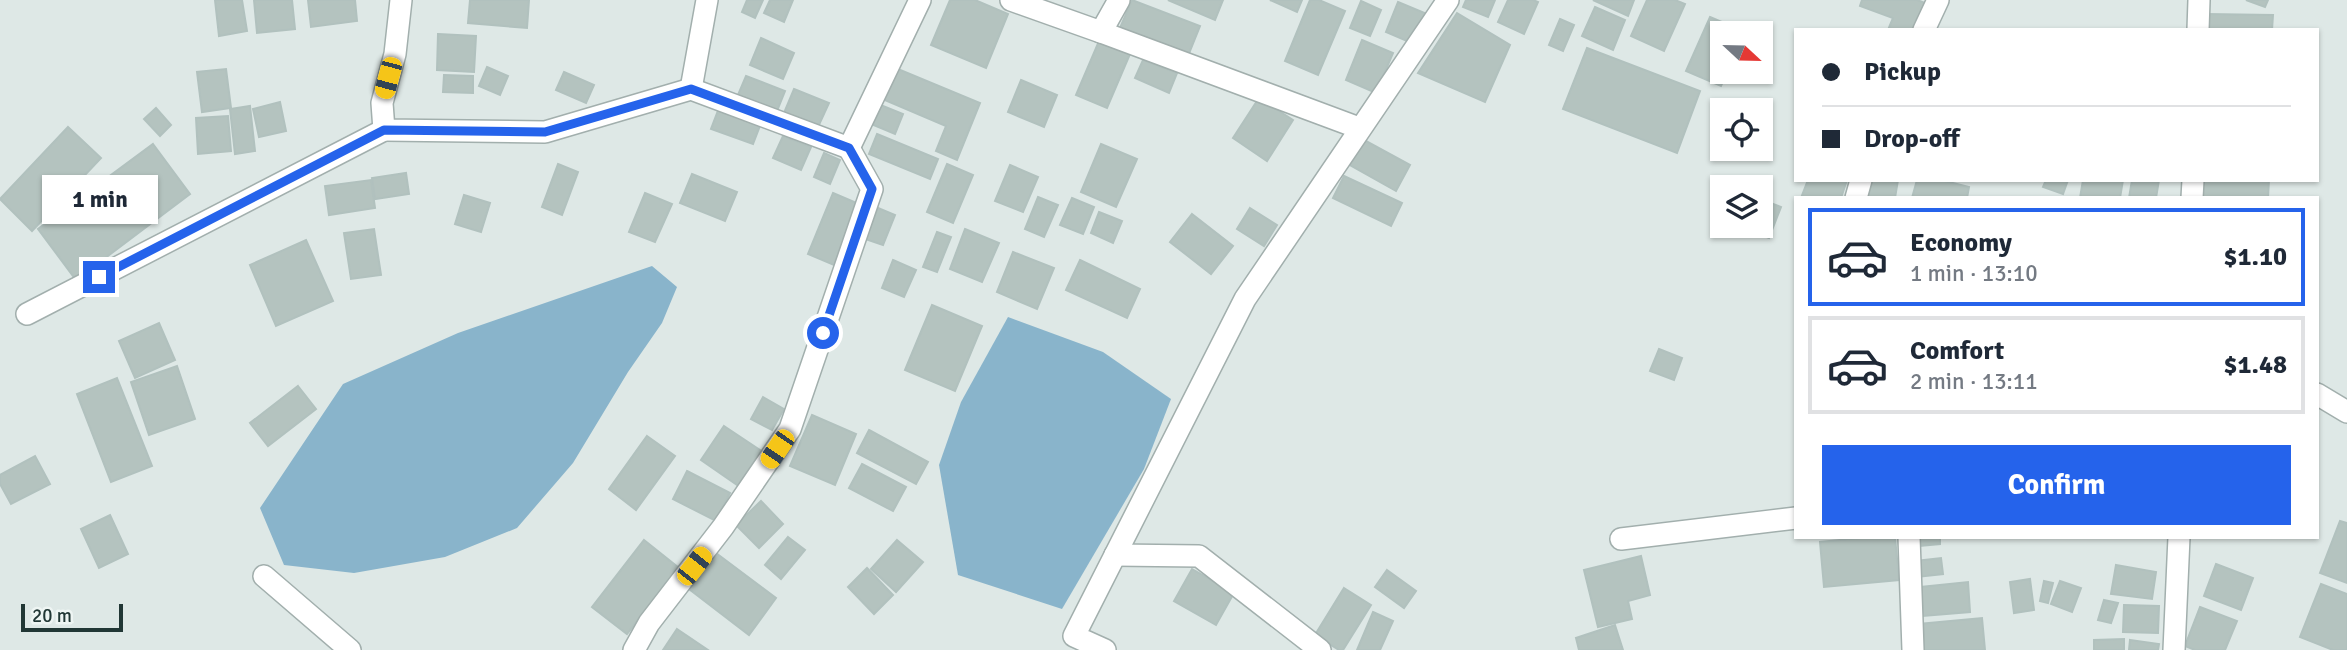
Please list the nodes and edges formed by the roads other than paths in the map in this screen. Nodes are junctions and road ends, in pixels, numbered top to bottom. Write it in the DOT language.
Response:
graph roads {
  1 [pos="401,0"];
  2 [pos="708,0"];
  3 [pos="920,0"];
  4 [pos="1011,0"];
  5 [pos="1119,0"];
  6 [pos="1448,0"];
  7 [pos="1938,0"];
  8 [pos="2199,0"];
  9 [pos="1925,28"];
  10 [pos="2198,28"];
  11 [pos="1101,32"];
  12 [pos="691,89"];
  13 [pos="1359,128"];
  14 [pos="384,130"];
  15 [pos="849,148"];
  16 [pos="27,313"];
  17 [pos="2319,395"];
  18 [pos="2347,412"];
  19 [pos="1794,518"];
  20 [pos="1621,539"];
  21 [pos="1909,539"];
  22 [pos="2179,539"];
  23 [pos="1115,555"];
  24 [pos="264,576"];
  25 [pos="350,650"];
  26 [pos="634,650"];
  27 [pos="1105,650"];
  28 [pos="1320,650"];
  29 [pos="1913,650"];
  30 [pos="2174,650"];
  1 -- 14 [label="street"];
  2 -- 12 [label="street"];
  3 -- 15 [label="street"];
  4 -- 11 [label="street"];
  5 -- 11 [label="street"];
  6 -- 13 [label="street"];
  7 -- 9 [label="street"];
  8 -- 10 [label="street"];
  11 -- 13 [label="street"];
  12 -- 14 [label="street"];
  12 -- 15 [label="street"];
  13 -- 23 [label="street"];
  14 -- 16 [label="street"];
  15 -- 26 [label="street"];
  17 -- 18 [label="street"];
  19 -- 20 [label="street"];
  21 -- 29 [label="street"];
  22 -- 30 [label="street"];
  23 -- 27 [label="street"];
  23 -- 28 [label="street"];
  24 -- 25 [label="street"];
}
